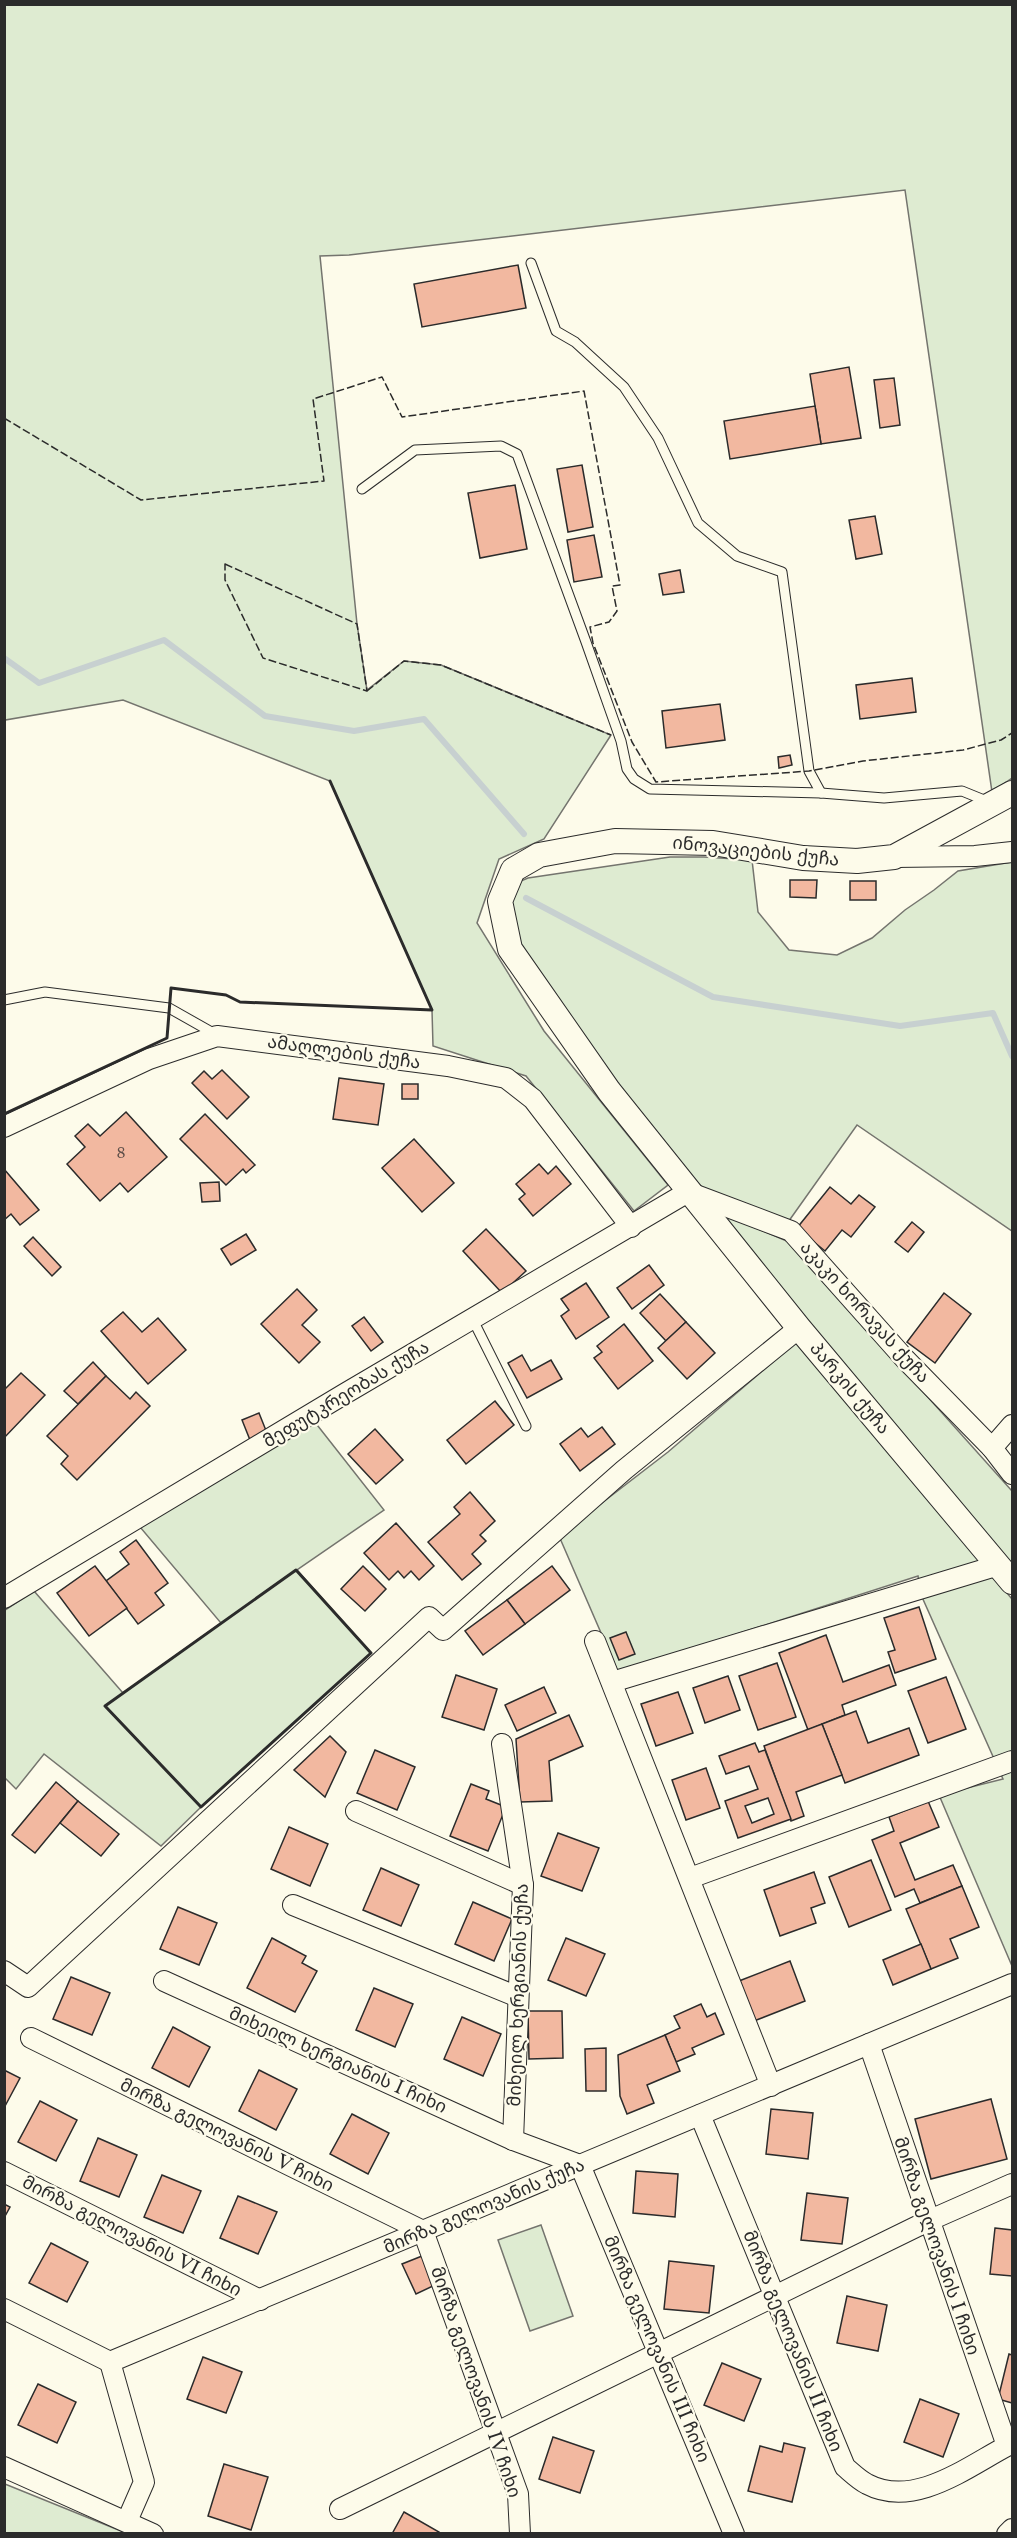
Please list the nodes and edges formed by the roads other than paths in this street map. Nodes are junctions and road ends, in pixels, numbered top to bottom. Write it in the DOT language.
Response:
graph roads {
  1 [pos="531,262"];
  2 [pos="362,489"];
  3 [pos="821,793"];
  4 [pos="1003,798"];
  5 [pos="1012,852"];
  6 [pos="894,857"];
  7 [pos="4,1000"];
  8 [pos="217,1036"];
  9 [pos="4,1127"];
  10 [pos="688,1192"];
  11 [pos="631,1227"];
  12 [pos="473,1320"];
  13 [pos="799,1328"];
  14 [pos="1012,1425"];
  15 [pos="526,1426"];
  16 [pos="992,1448"];
  17 [pos="1012,1474"];
  18 [pos="1006,1574"];
  19 [pos="4,1599"];
  20 [pos="595,1641"];
  21 [pos="612,1682"];
  22 [pos="502,1744"];
  23 [pos="1012,1761"];
  24 [pos="356,1811"];
  25 [pos="690,1878"];
  26 [pos="523,1885"];
  27 [pos="293,1905"];
  28 [pos="4,1971"];
  29 [pos="164,1981"];
  30 [pos="1012,1984"];
  31 [pos="518,1998"];
  32 [pos="31,2038"];
  33 [pos="869,2044"];
  34 [pos="771,2086"];
  35 [pos="700,2115"];
  36 [pos="513,2140"];
  37 [pos="580,2165"];
  38 [pos="4,2172"];
  39 [pos="1012,2184"];
  40 [pos="928,2221"];
  41 [pos="423,2231"];
  42 [pos="773,2296"];
  43 [pos="260,2300"];
  44 [pos="4,2309"];
  45 [pos="659,2353"];
  46 [pos="110,2362"];
  47 [pos="496,2432"];
  48 [pos="1007,2446"];
  49 [pos="4,2467"];
  50 [pos="340,2509"];
  51 [pos="127,2521"];
  52 [pos="1012,2529"];
  53 [pos="153,2534"];
  54 [pos="520,2534"];
  55 [pos="734,2534"];
  56 [pos="1007,2534"];
  1 -- 3 [label="lane"];
  2 -- 3 [label="lane"];
  3 -- 4 [label="lane"];
  4 -- 6 [label="street, ინოვაციების ქუჩა"];
  5 -- 6 [label="street"];
  6 -- 10 [label="street, ინოვაციების ქუჩა"];
  7 -- 8 [label="lane"];
  8 -- 9 [label="street, ამაღლების ქუჩა"];
  8 -- 11 [label="street, ამაღლების ქუჩა"];
  10 -- 11 [label="street, მეფუტკრეობას ქუჩა"];
  10 -- 13 [label="street, პარკის ქუჩა"];
  10 -- 16 [label="street, აკაკი ხორავას ქუჩა"];
  11 -- 12 [label="street, მეფუტკრეობას ქუჩა"];
  12 -- 15 [label="lane"];
  12 -- 19 [label="street, მეფუტკრეობას ქუჩა"];
  13 -- 18 [label="street, პარკის ქუჩა"];
  13 -- 28 [label="street"];
  14 -- 16 [label="street"];
  16 -- 17 [label="street, აკაკი ხორავას ქუჩა"];
  18 -- 21 [label="street"];
  20 -- 21 [label="street"];
  21 -- 25 [label="street"];
  22 -- 26 [label="street, მიხეილ ხერგიანის ქუჩა"];
  23 -- 25 [label="street"];
  24 -- 26 [label="street"];
  25 -- 34 [label="street"];
  26 -- 31 [label="street, მიხეილ ხერგიანის ქუჩა"];
  27 -- 31 [label="street"];
  29 -- 36 [label="street, მიხეილ ხერგიანის I ჩიხი"];
  30 -- 33 [label="street, მირზა გელოვანის ქუჩა"];
  31 -- 36 [label="street, მიხეილ ხერგიანის ქუჩა"];
  32 -- 41 [label="street, მირზა გელოვანის V ჩიხი"];
  33 -- 34 [label="street, მირზა გელოვანის ქუჩა"];
  33 -- 40 [label="street, მირზა გელოვანის I ჩიხი"];
  34 -- 35 [label="street, მირზა გელოვანის ქუჩა"];
  35 -- 37 [label="street, მირზა გელოვანის ქუჩა"];
  35 -- 42 [label="street, მირზა გელოვანის II ჩიხი"];
  36 -- 37 [label="street"];
  37 -- 41 [label="street, მირზა გელოვანის ქუჩა"];
  37 -- 45 [label="street, მირზა გელოვანის III ჩიხი"];
  38 -- 43 [label="street, მირზა გელოვანის VI ჩიხი"];
  39 -- 40 [label="street"];
  40 -- 42 [label="street"];
  40 -- 48 [label="street, მირზა გელოვანის I ჩიხი"];
  41 -- 43 [label="street, მირზა გელოვანის ქუჩა"];
  41 -- 47 [label="street, მირზა გელოვანის IV ჩიხი"];
  42 -- 45 [label="street"];
  42 -- 48 [label="street, მირზა გელოვანის II ჩიხი"];
  43 -- 46 [label="street, მირზა გელოვანის ქუჩა"];
  44 -- 46 [label="street"];
  45 -- 47 [label="street"];
  45 -- 55 [label="street, მირზა გელოვანის III ჩიხი"];
  46 -- 51 [label="street"];
  47 -- 50 [label="street"];
  47 -- 54 [label="street, მირზა გელოვანის IV ჩიხი"];
  49 -- 51 [label="street"];
  51 -- 53 [label="street"];
  52 -- 56 [label="street"];
}
